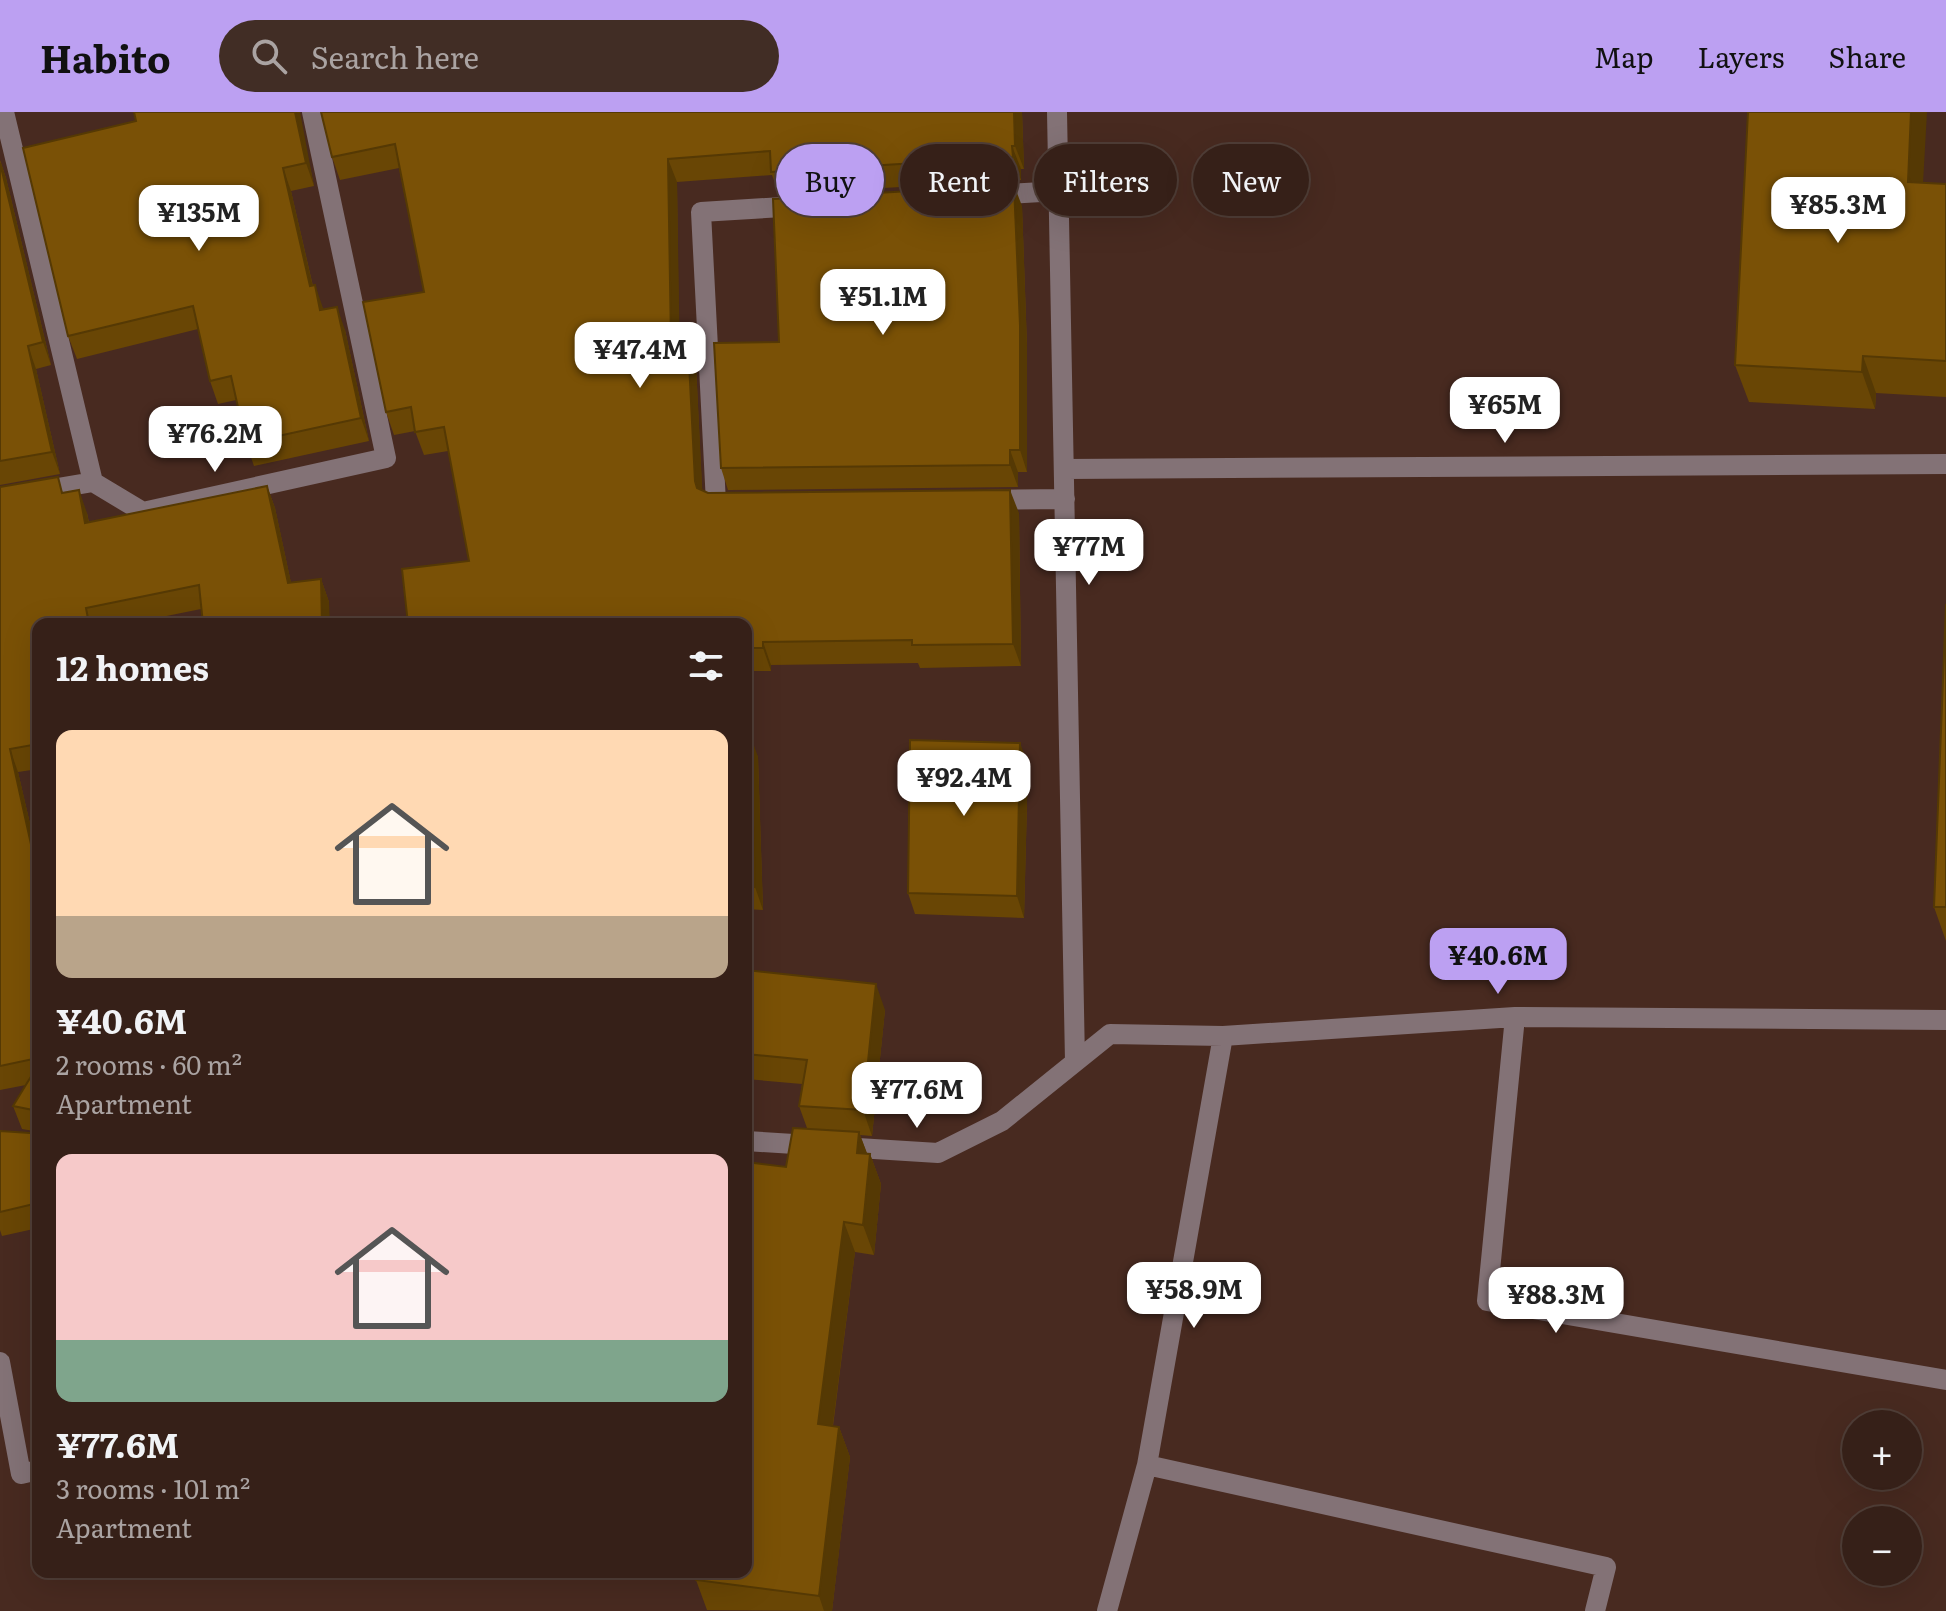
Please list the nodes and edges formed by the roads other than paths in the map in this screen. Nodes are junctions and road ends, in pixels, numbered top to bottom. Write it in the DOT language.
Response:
graph roads {
  1 [pos="4,112"];
  2 [pos="312,112"];
  3 [pos="1057,112"];
  4 [pos="1058,144"];
  5 [pos="776,208"];
  6 [pos="1060,216"];
  7 [pos="1946,464"];
  8 [pos="1065,469"];
  9 [pos="93,482"];
  10 [pos="0,498"];
  11 [pos="1065,499"];
  12 [pos="970,500"];
  13 [pos="748,502"];
  14 [pos="1515,1017"];
  15 [pos="1946,1020"];
  16 [pos="1223,1036"];
  17 [pos="1075,1062"];
  18 [pos="752,1141"];
  19 [pos="0,1362"];
  20 [pos="1946,1380"];
  21 [pos="1147,1465"];
  22 [pos="32,1471"];
  23 [pos="1107,1611"];
  24 [pos="1595,1611"];
  1 -- 9 [label="street"];
  2 -- 9 [label="street"];
  3 -- 4 [label="street"];
  5 -- 13 [label="street"];
  6 -- 8 [label="street"];
  7 -- 8 [label="street"];
  8 -- 11 [label="street"];
  9 -- 10 [label="street"];
  11 -- 12 [label="street"];
  11 -- 17 [label="street"];
  14 -- 15 [label="street"];
  14 -- 16 [label="street"];
  14 -- 20 [label="street"];
  16 -- 17 [label="street"];
  16 -- 21 [label="street"];
  17 -- 18 [label="street"];
  19 -- 22 [label="street"];
  21 -- 23 [label="street"];
  21 -- 24 [label="street"];
}
